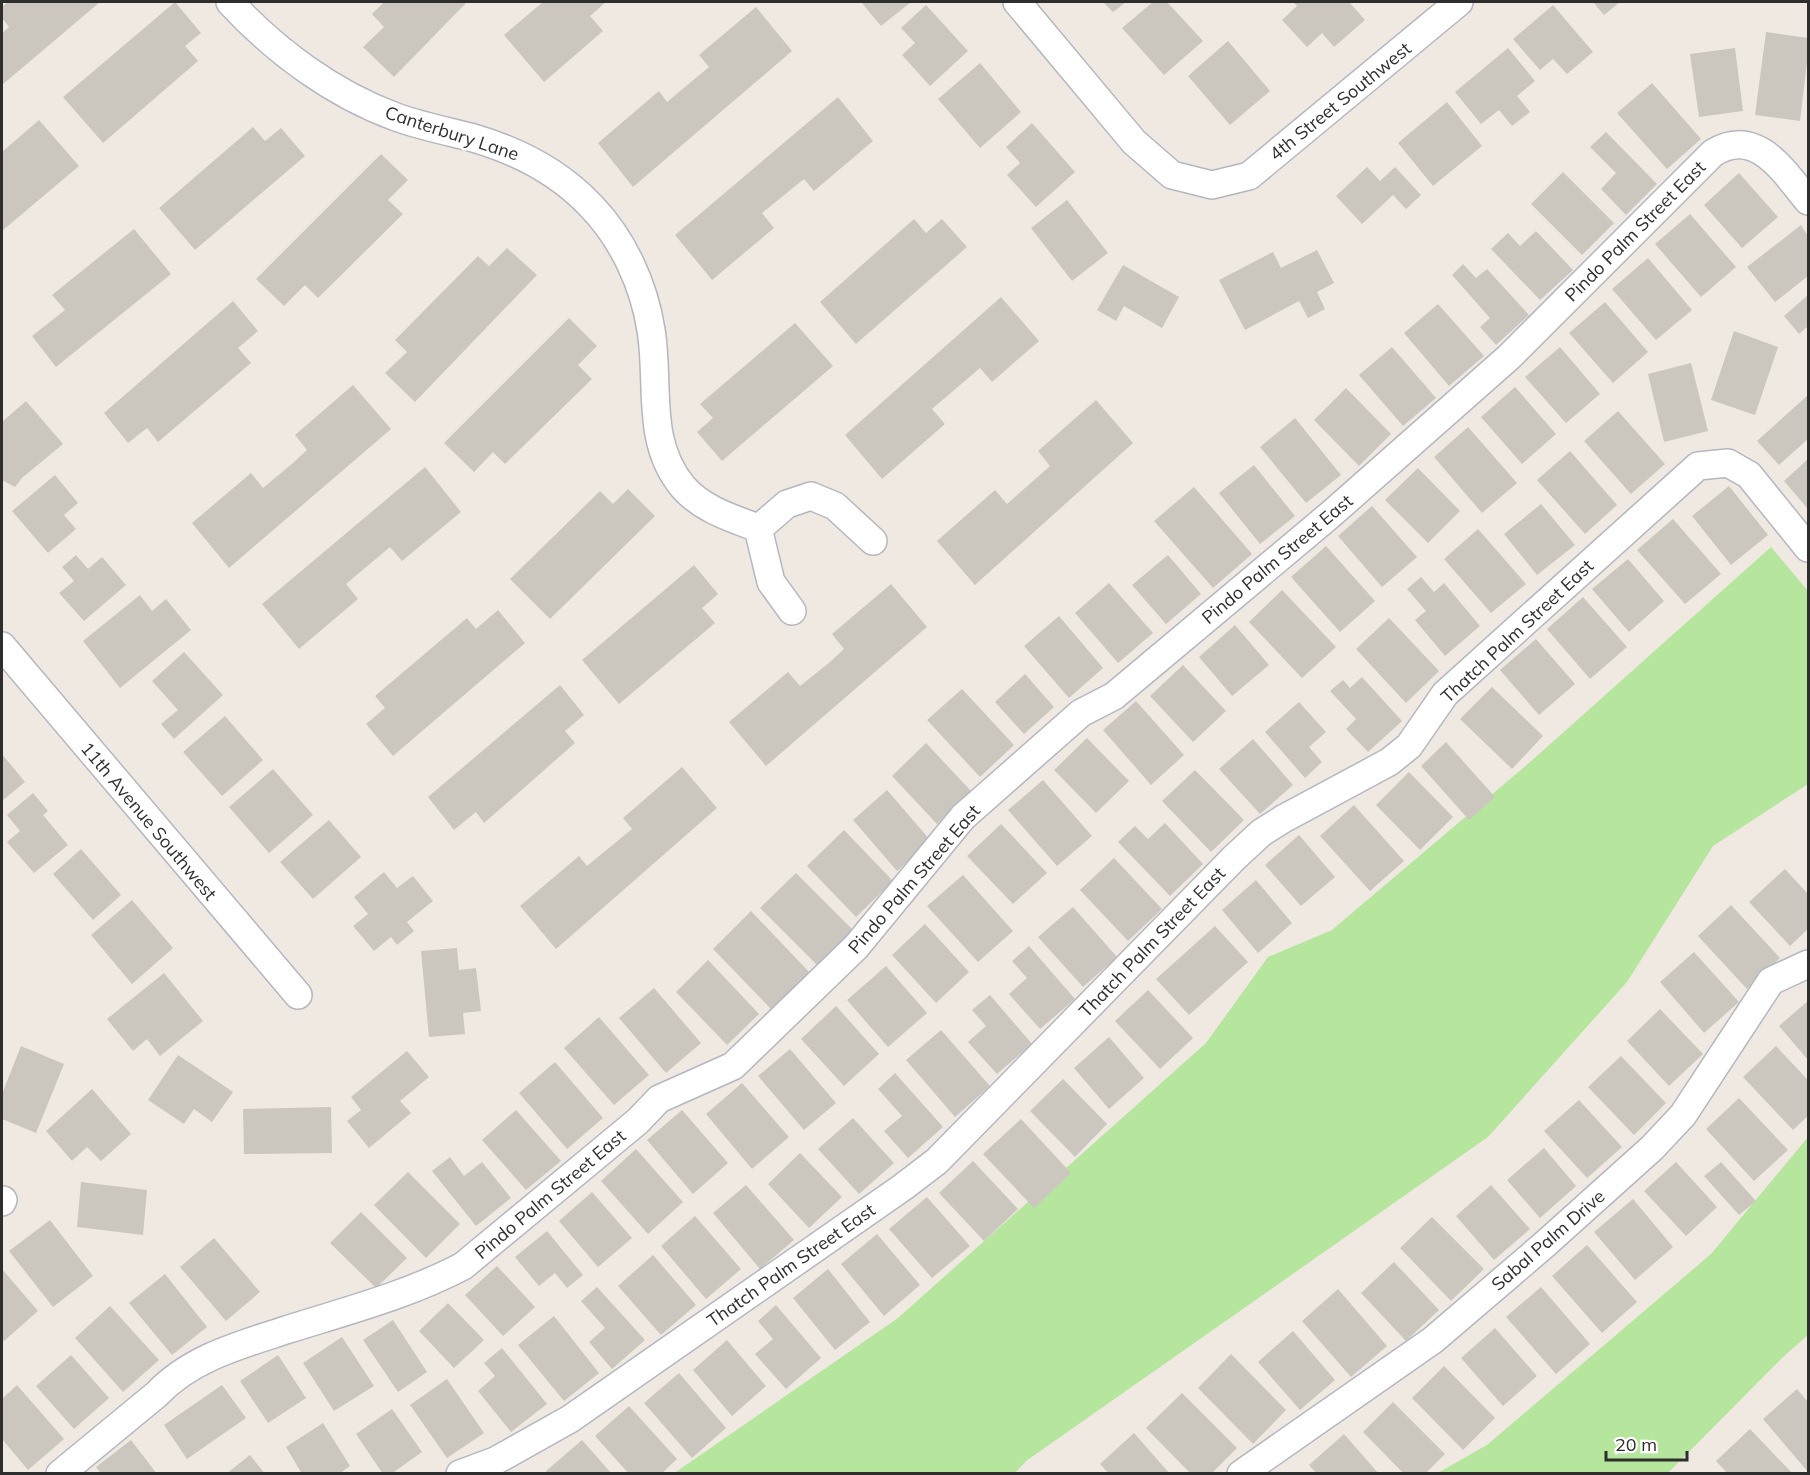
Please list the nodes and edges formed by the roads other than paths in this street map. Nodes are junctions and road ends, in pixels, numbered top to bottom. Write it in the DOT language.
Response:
graph roads {
  1 [pos="230,2"];
  2 [pos="1017,2"];
  3 [pos="1444,6"];
  4 [pos="1809,201"];
  5 [pos="758,529"];
  6 [pos="873,541"];
  7 [pos="1809,548"];
  8 [pos="792,611"];
  9 [pos="2,646"];
  10 [pos="1809,964"];
  11 [pos="298,995"];
  12 [pos="60,1473"];
  13 [pos="460,1473"];
  14 [pos="1241,1473"];
  1 -- 5 [label="street, Canterbury Lane"];
  2 -- 3 [label="street, 4th Street Southwest"];
  4 -- 12 [label="street, Pindo Palm Street East"];
  5 -- 6 [label="street"];
  5 -- 8 [label="street"];
  7 -- 13 [label="street, Thatch Palm Street East"];
  9 -- 11 [label="street, 11th Avenue Southwest"];
  10 -- 14 [label="street, Sabal Palm Drive"];
}
